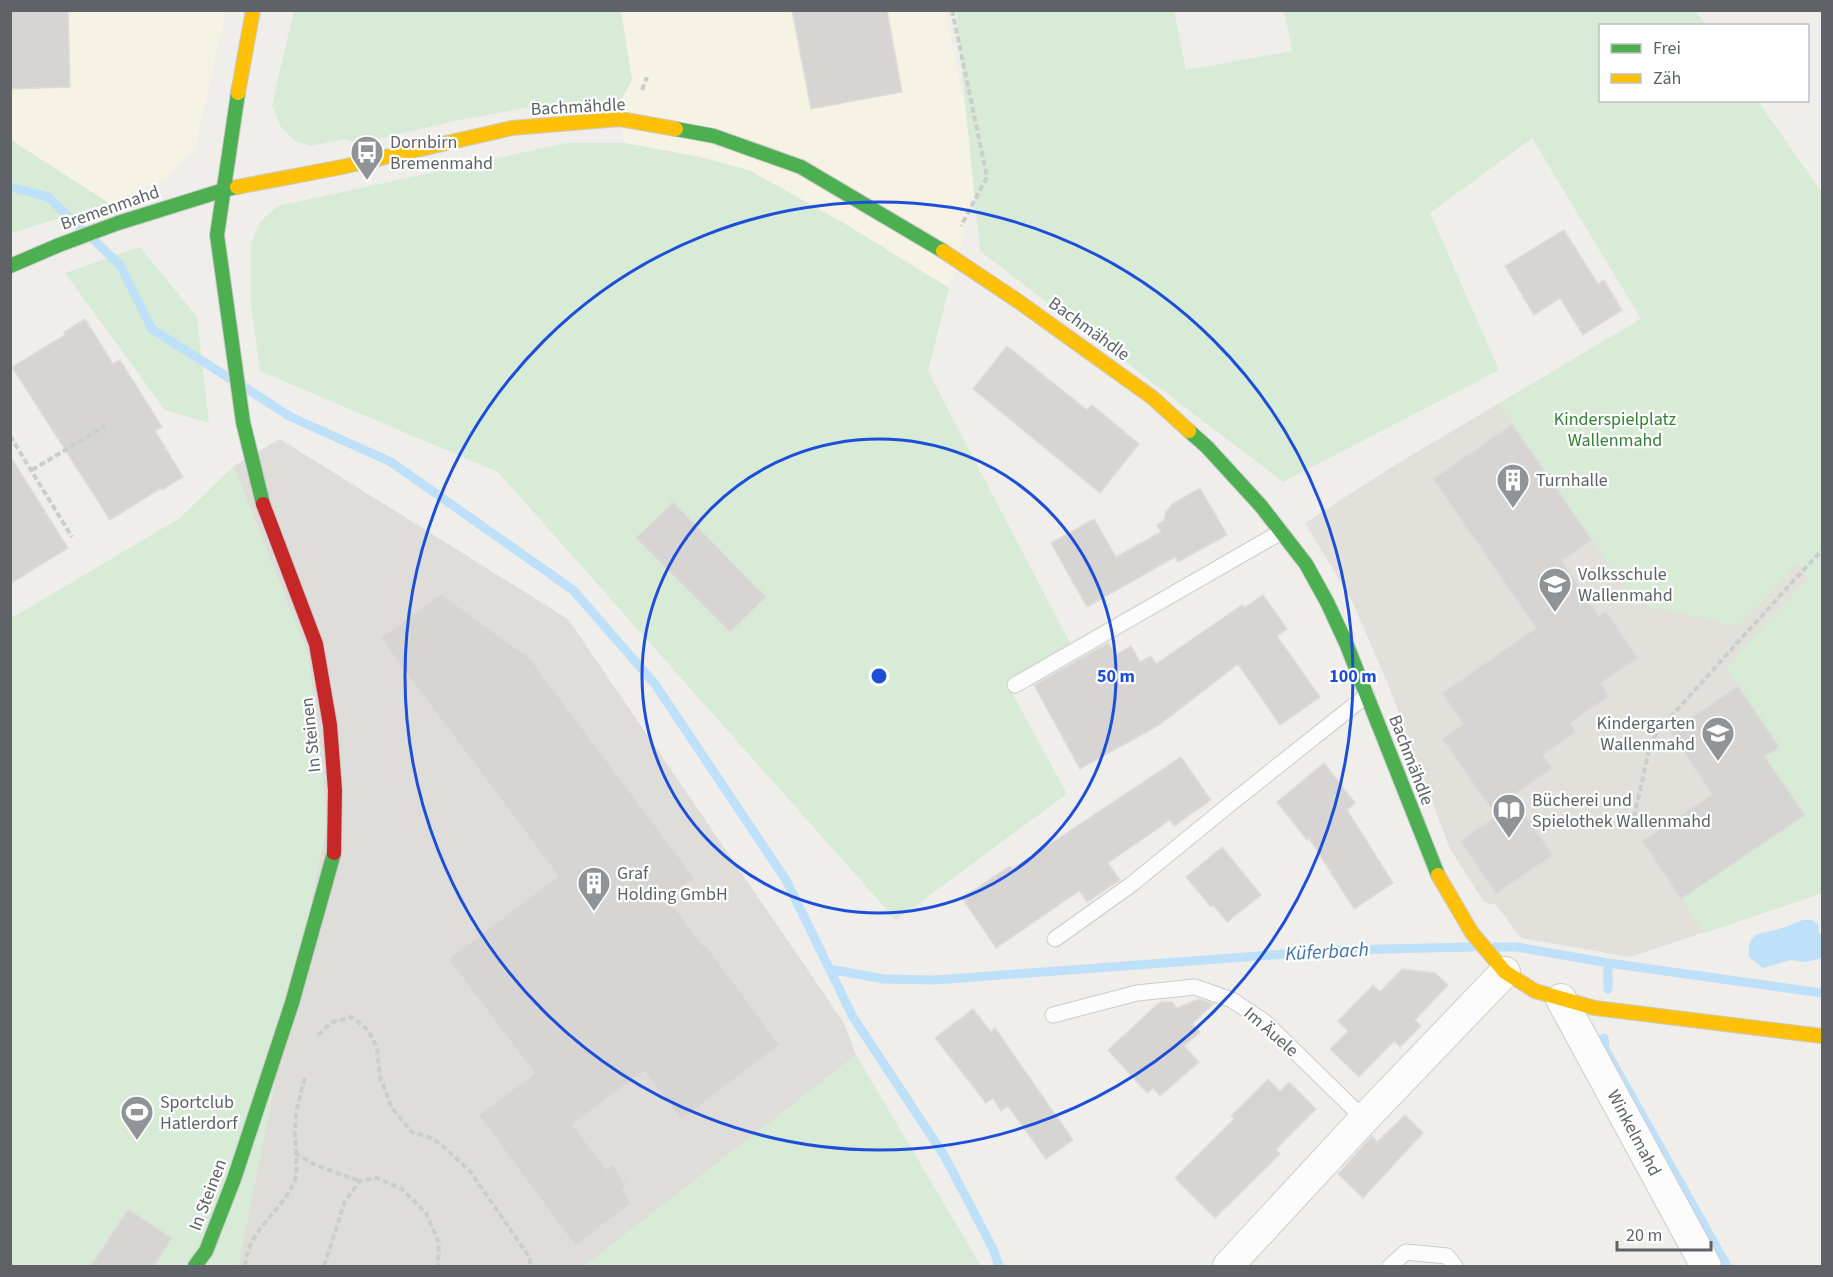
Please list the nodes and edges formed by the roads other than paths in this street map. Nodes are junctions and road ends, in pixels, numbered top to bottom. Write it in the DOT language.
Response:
graph roads {
  1 [pos="253,10"];
  2 [pos="224,190"];
  3 [pos="10,266"];
  4 [pos="1281,532"];
  5 [pos="1016,685"];
  6 [pos="1367,695"];
  7 [pos="1055,939"];
  8 [pos="1500,967"];
  9 [pos="1561,999"];
  10 [pos="1053,1015"];
  11 [pos="1822,1036"];
  12 [pos="1364,1119"];
  13 [pos="195,1266"];
  14 [pos="1228,1266"];
  15 [pos="1390,1266"];
  16 [pos="1455,1266"];
  17 [pos="1706,1266"];
  1 -- 2 [label="street"];
  2 -- 3 [label="street, Bremenmahd"];
  2 -- 4 [label="street, Bachmähdle"];
  2 -- 13 [label="street, In Steinen"];
  4 -- 5 [label="lane"];
  4 -- 6 [label="street, Bachmähdle"];
  6 -- 7 [label="lane"];
  6 -- 8 [label="street, Bachmähdle"];
  8 -- 9 [label="street, Bachmähdle"];
  8 -- 12 [label="street"];
  9 -- 11 [label="street, Bachmähdle"];
  9 -- 17 [label="street, Winkelmahd"];
  10 -- 12 [label="lane, Im Äuele"];
  12 -- 14 [label="street"];
  15 -- 16 [label="lane"];
}
